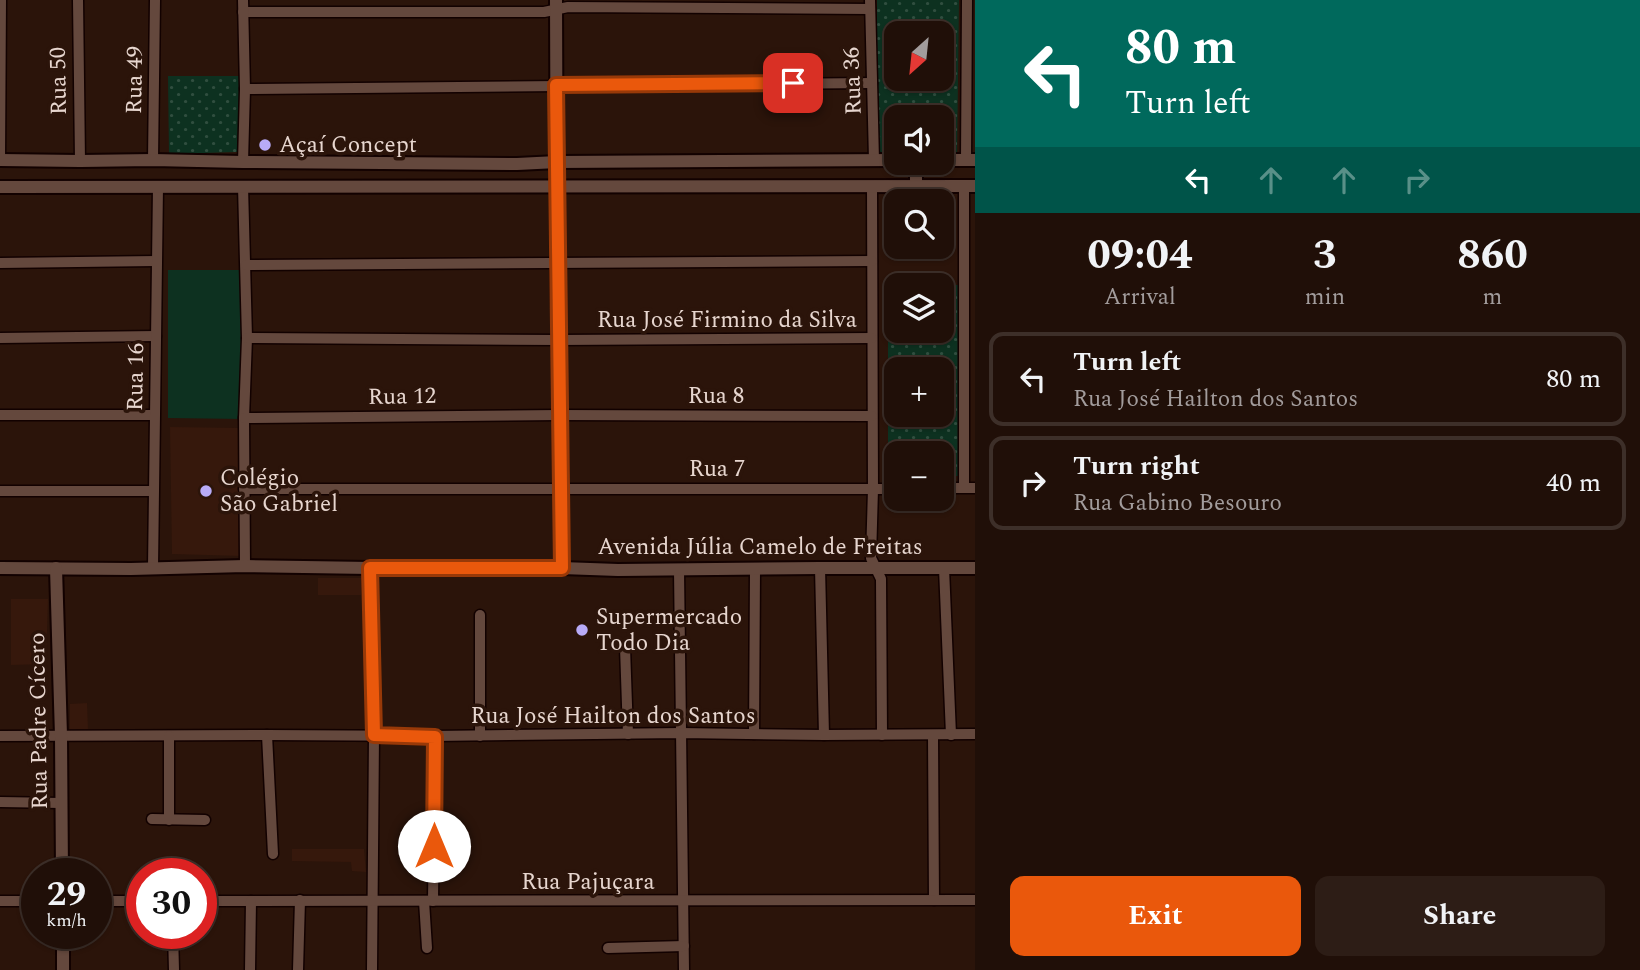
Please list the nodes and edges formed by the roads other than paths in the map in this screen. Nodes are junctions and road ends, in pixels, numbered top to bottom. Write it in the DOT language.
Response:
graph roads {
  1 [pos="1,0"];
  2 [pos="78,0"];
  3 [pos="155,0"];
  4 [pos="243,0"];
  5 [pos="556,5"];
  6 [pos="870,5"];
  7 [pos="969,5"];
  8 [pos="243,12"];
  9 [pos="971,82"];
  10 [pos="873,83"];
  11 [pos="556,85"];
  12 [pos="245,89"];
  13 [pos="0,160"];
  14 [pos="153,160"];
  15 [pos="874,160"];
  16 [pos="884,160"];
  17 [pos="971,160"];
  18 [pos="79,161"];
  19 [pos="204,161"];
  20 [pos="243,162"];
  21 [pos="557,162"];
  22 [pos="916,175"];
  23 [pos="916,185"];
  24 [pos="202,186"];
  25 [pos="243,186"];
  26 [pos="872,186"];
  27 [pos="970,186"];
  28 [pos="0,187"];
  29 [pos="158,187"];
  30 [pos="558,187"];
  31 [pos="156,261"];
  32 [pos="872,261"];
  33 [pos="970,262"];
  34 [pos="0,263"];
  35 [pos="557,264"];
  36 [pos="246,265"];
  37 [pos="156,336"];
  38 [pos="0,338"];
  39 [pos="247,338"];
  40 [pos="873,338"];
  41 [pos="970,338"];
  42 [pos="558,340"];
  43 [pos="970,414"];
  44 [pos="0,415"];
  45 [pos="154,415"];
  46 [pos="559,415"];
  47 [pos="872,416"];
  48 [pos="244,418"];
  49 [pos="969,487"];
  50 [pos="562,488"];
  51 [pos="244,489"];
  52 [pos="873,489"];
  53 [pos="884,489"];
  54 [pos="0,491"];
  55 [pos="153,491"];
  56 [pos="246,566"];
  57 [pos="0,568"];
  58 [pos="57,568"];
  59 [pos="153,568"];
  60 [pos="370,568"];
  61 [pos="562,568"];
  62 [pos="820,568"];
  63 [pos="875,568"];
  64 [pos="944,568"];
  65 [pos="975,568"];
  66 [pos="679,570"];
  67 [pos="755,570"];
  68 [pos="480,615"];
  69 [pos="625,647"];
  70 [pos="681,733"];
  71 [pos="628,734"];
  72 [pos="754,734"];
  73 [pos="951,734"];
  74 [pos="975,734"];
  75 [pos="267,735"];
  76 [pos="374,735"];
  77 [pos="824,735"];
  78 [pos="881,735"];
  79 [pos="933,735"];
  80 [pos="0,736"];
  81 [pos="61,736"];
  82 [pos="169,736"];
  83 [pos="480,736"];
  84 [pos="435,737"];
  85 [pos="0,803"];
  86 [pos="61,803"];
  87 [pos="152,819"];
  88 [pos="169,820"];
  89 [pos="205,820"];
  90 [pos="273,853"];
  91 [pos="62,858"];
  92 [pos="300,900"];
  93 [pos="934,900"];
  94 [pos="975,900"];
  95 [pos="0,901"];
  96 [pos="21,901"];
  97 [pos="217,901"];
  98 [pos="251,901"];
  99 [pos="372,901"];
  100 [pos="429,901"];
  101 [pos="683,901"];
  102 [pos="684,946"];
  103 [pos="427,948"];
  104 [pos="608,948"];
  105 [pos="62,949"];
  106 [pos="173,949"];
  107 [pos="63,970"];
  108 [pos="174,970"];
  109 [pos="250,970"];
  110 [pos="298,970"];
  111 [pos="372,970"];
  112 [pos="684,970"];
  1 -- 13 [label="street"];
  2 -- 18 [label="street, Rua 50"];
  3 -- 14 [label="street, Rua 49"];
  4 -- 8 [label="street"];
  5 -- 6 [label="street"];
  5 -- 8 [label="street"];
  5 -- 11 [label="street"];
  6 -- 10 [label="street, Rua 36"];
  7 -- 9 [label="street"];
  8 -- 12 [label="street"];
  9 -- 17 [label="street"];
  10 -- 11 [label="street"];
  10 -- 15 [label="street, Rua 36"];
  11 -- 12 [label="street"];
  11 -- 21 [label="street"];
  12 -- 20 [label="street"];
  13 -- 18 [label="street"];
  14 -- 18 [label="street"];
  14 -- 19 [label="street"];
  15 -- 16 [label="street"];
  15 -- 21 [label="street"];
  19 -- 20 [label="street"];
  19 -- 24 [label="street"];
  20 -- 21 [label="street"];
  21 -- 30 [label="street"];
  22 -- 23 [label="street"];
  23 -- 26 [label="street"];
  23 -- 27 [label="street"];
  24 -- 25 [label="street"];
  24 -- 29 [label="street"];
  25 -- 30 [label="street"];
  25 -- 36 [label="street"];
  26 -- 30 [label="street"];
  26 -- 32 [label="street"];
  27 -- 33 [label="street"];
  28 -- 29 [label="street"];
  29 -- 31 [label="street, Rua 16"];
  30 -- 35 [label="street"];
  31 -- 34 [label="street"];
  31 -- 37 [label="street, Rua 16"];
  32 -- 35 [label="street"];
  32 -- 40 [label="street"];
  33 -- 41 [label="street"];
  35 -- 36 [label="street"];
  35 -- 42 [label="street"];
  36 -- 39 [label="street"];
  37 -- 38 [label="street"];
  37 -- 45 [label="street, Rua 16"];
  39 -- 42 [label="street, Rua José Firmino da Silva"];
  39 -- 48 [label="street"];
  40 -- 42 [label="street, Rua José Firmino da Silva"];
  40 -- 47 [label="street"];
  41 -- 43 [label="street"];
  42 -- 46 [label="street"];
  43 -- 49 [label="street"];
  44 -- 45 [label="street"];
  45 -- 55 [label="street, Rua 16"];
  46 -- 47 [label="street, Rua 8"];
  46 -- 48 [label="street, Rua 12"];
  46 -- 50 [label="street"];
  47 -- 52 [label="street"];
  48 -- 51 [label="street"];
  50 -- 51 [label="street, Rua 7"];
  50 -- 52 [label="street, Rua 7"];
  50 -- 61 [label="street"];
  51 -- 56 [label="street"];
  52 -- 53 [label="street, Rua 7"];
  52 -- 63 [label="street"];
  54 -- 55 [label="street"];
  55 -- 59 [label="street, Rua 16"];
  56 -- 59 [label="street, Avenida Júlia Camelo de Freitas"];
  56 -- 60 [label="street, Avenida Júlia Camelo de Freitas"];
  57 -- 58 [label="street, Avenida Júlia Camelo de Freitas"];
  58 -- 59 [label="street, Avenida Júlia Camelo de Freitas"];
  58 -- 81 [label="street, Rua Padre Cícero"];
  60 -- 61 [label="street, Avenida Júlia Camelo de Freitas"];
  60 -- 76 [label="street"];
  61 -- 66 [label="street, Avenida Júlia Camelo de Freitas"];
  62 -- 63 [label="street, Avenida Júlia Camelo de Freitas"];
  62 -- 67 [label="street, Avenida Júlia Camelo de Freitas"];
  62 -- 77 [label="street"];
  63 -- 64 [label="street, Avenida Júlia Camelo de Freitas"];
  63 -- 78 [label="street"];
  64 -- 65 [label="street, Avenida Júlia Camelo de Freitas"];
  64 -- 73 [label="street"];
  66 -- 67 [label="street, Avenida Júlia Camelo de Freitas"];
  66 -- 70 [label="street"];
  67 -- 72 [label="street"];
  68 -- 83 [label="street"];
  69 -- 71 [label="street"];
  70 -- 71 [label="street, Rua José Hailton dos Santos"];
  70 -- 72 [label="street, Rua José Hailton dos Santos"];
  70 -- 101 [label="street"];
  71 -- 83 [label="street, Rua José Hailton dos Santos"];
  72 -- 77 [label="street, Rua José Hailton dos Santos"];
  73 -- 74 [label="street, Rua José Hailton dos Santos"];
  73 -- 79 [label="street, Rua José Hailton dos Santos"];
  75 -- 76 [label="street, Rua José Hailton dos Santos"];
  75 -- 82 [label="street, Rua José Hailton dos Santos"];
  75 -- 90 [label="street"];
  76 -- 84 [label="street, Rua José Hailton dos Santos"];
  76 -- 99 [label="street"];
  77 -- 78 [label="street, Rua José Hailton dos Santos"];
  78 -- 79 [label="street, Rua José Hailton dos Santos"];
  79 -- 93 [label="street"];
  80 -- 81 [label="street, Rua José Hailton dos Santos"];
  81 -- 82 [label="street, Rua José Hailton dos Santos"];
  81 -- 86 [label="street, Rua Padre Cícero"];
  82 -- 88 [label="street"];
  83 -- 84 [label="street, Rua José Hailton dos Santos"];
  84 -- 100 [label="street"];
  85 -- 86 [label="street"];
  86 -- 91 [label="street, Rua Padre Cícero"];
  87 -- 88 [label="street"];
  88 -- 89 [label="street"];
  92 -- 98 [label="street, Rua Pajuçara"];
  92 -- 99 [label="street, Rua Pajuçara"];
  92 -- 110 [label="street"];
  93 -- 94 [label="street, Rua Pajuçara"];
  93 -- 101 [label="street, Rua Pajuçara"];
  95 -- 96 [label="street"];
  97 -- 98 [label="street, Rua Pajuçara"];
  98 -- 109 [label="street"];
  99 -- 100 [label="street, Rua Pajuçara"];
  99 -- 111 [label="street"];
  100 -- 101 [label="street, Rua Pajuçara"];
  100 -- 103 [label="street"];
  101 -- 102 [label="street"];
  102 -- 104 [label="street"];
  102 -- 112 [label="street"];
  105 -- 107 [label="street"];
  106 -- 108 [label="street"];
}
